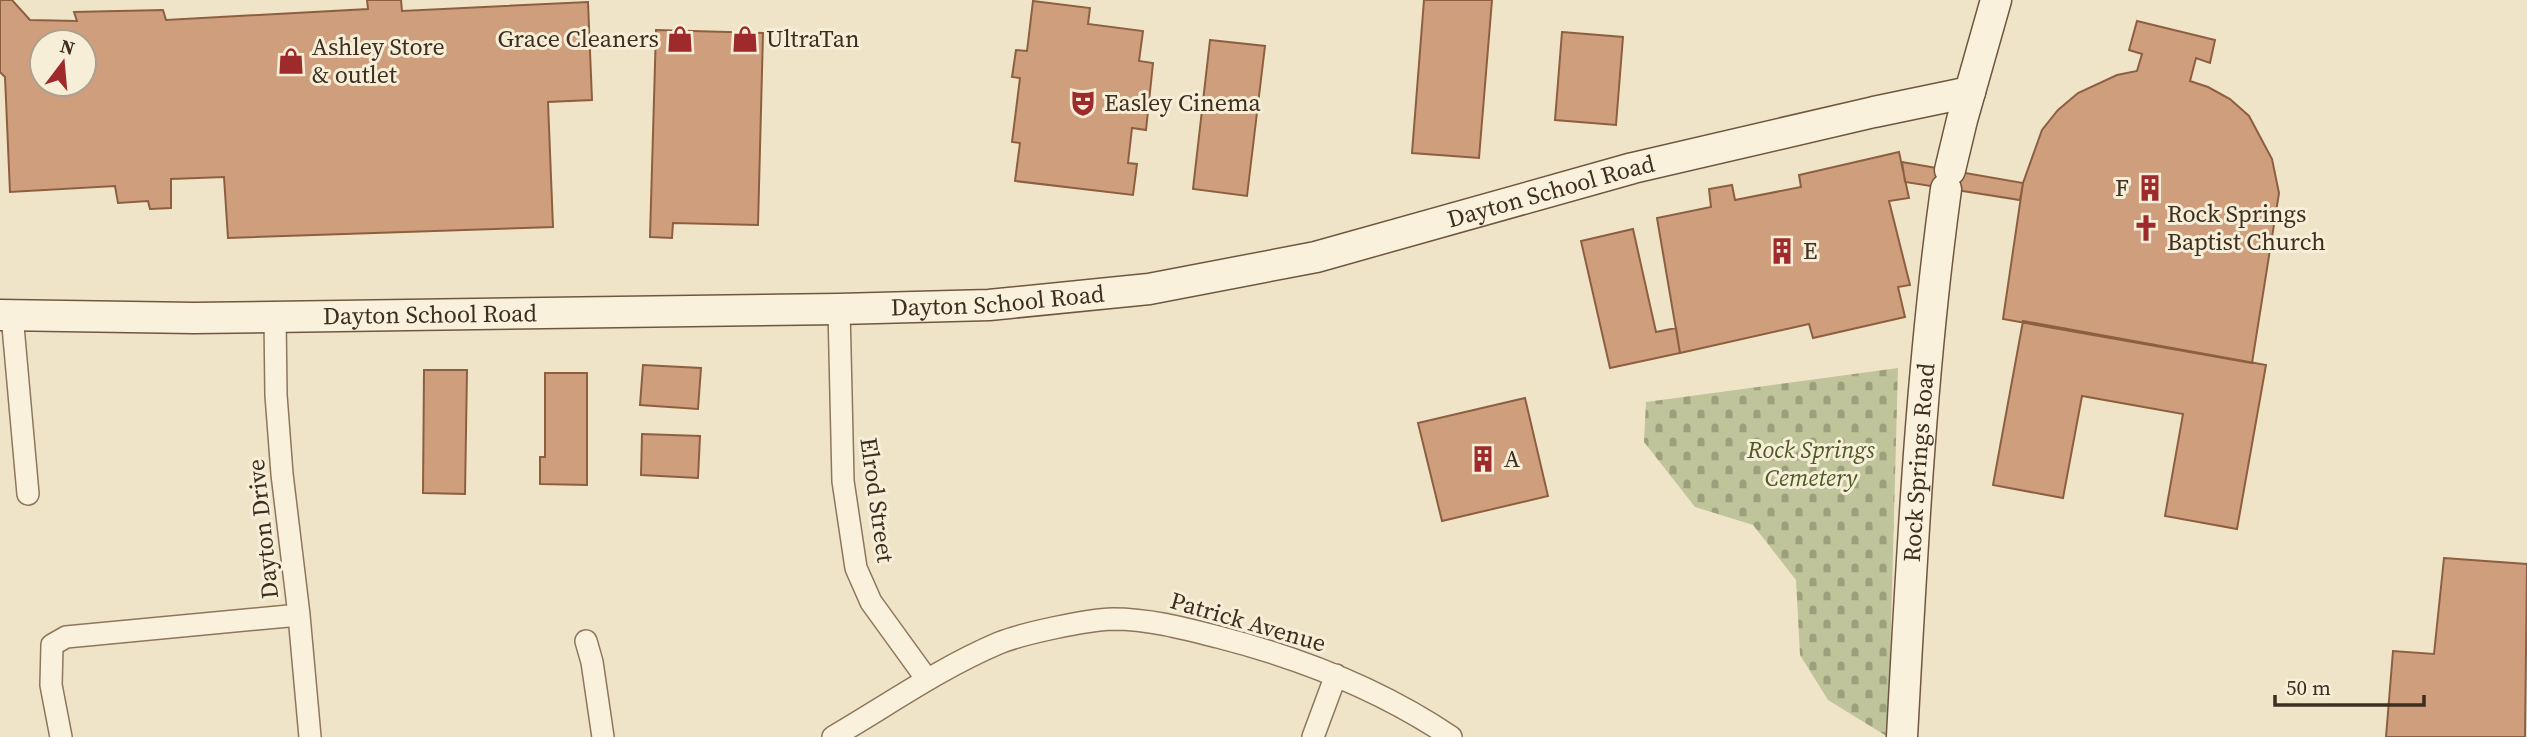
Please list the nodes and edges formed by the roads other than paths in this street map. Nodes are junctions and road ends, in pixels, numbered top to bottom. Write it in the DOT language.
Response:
graph roads {
  1 [pos="1996,0"];
  2 [pos="1970,92"];
  3 [pos="839,309"];
  4 [pos="6,315"];
  5 [pos="275,316"];
  6 [pos="28,494"];
  7 [pos="299,615"];
  8 [pos="586,640"];
  9 [pos="1336,675"];
  10 [pos="926,678"];
  11 [pos="61,737"];
  12 [pos="310,737"];
  13 [pos="603,737"];
  14 [pos="832,737"];
  15 [pos="1314,737"];
  16 [pos="1451,737"];
  17 [pos="1902,737"];
  1 -- 2 [label="street, Rock Springs Road"];
  2 -- 3 [label="street, Dayton School Road"];
  2 -- 17 [label="street, Rock Springs Road"];
  3 -- 5 [label="street, Dayton School Road"];
  3 -- 10 [label="street, Elrod Street"];
  4 -- 5 [label="street, Dayton School Road"];
  4 -- 6 [label="street"];
  5 -- 7 [label="street, Dayton Drive"];
  7 -- 11 [label="street"];
  7 -- 12 [label="street, Dayton Drive"];
  8 -- 13 [label="street"];
  9 -- 10 [label="street, Patrick Avenue"];
  9 -- 15 [label="street"];
  9 -- 16 [label="street, Patrick Avenue"];
  10 -- 14 [label="street, Patrick Avenue"];
}
